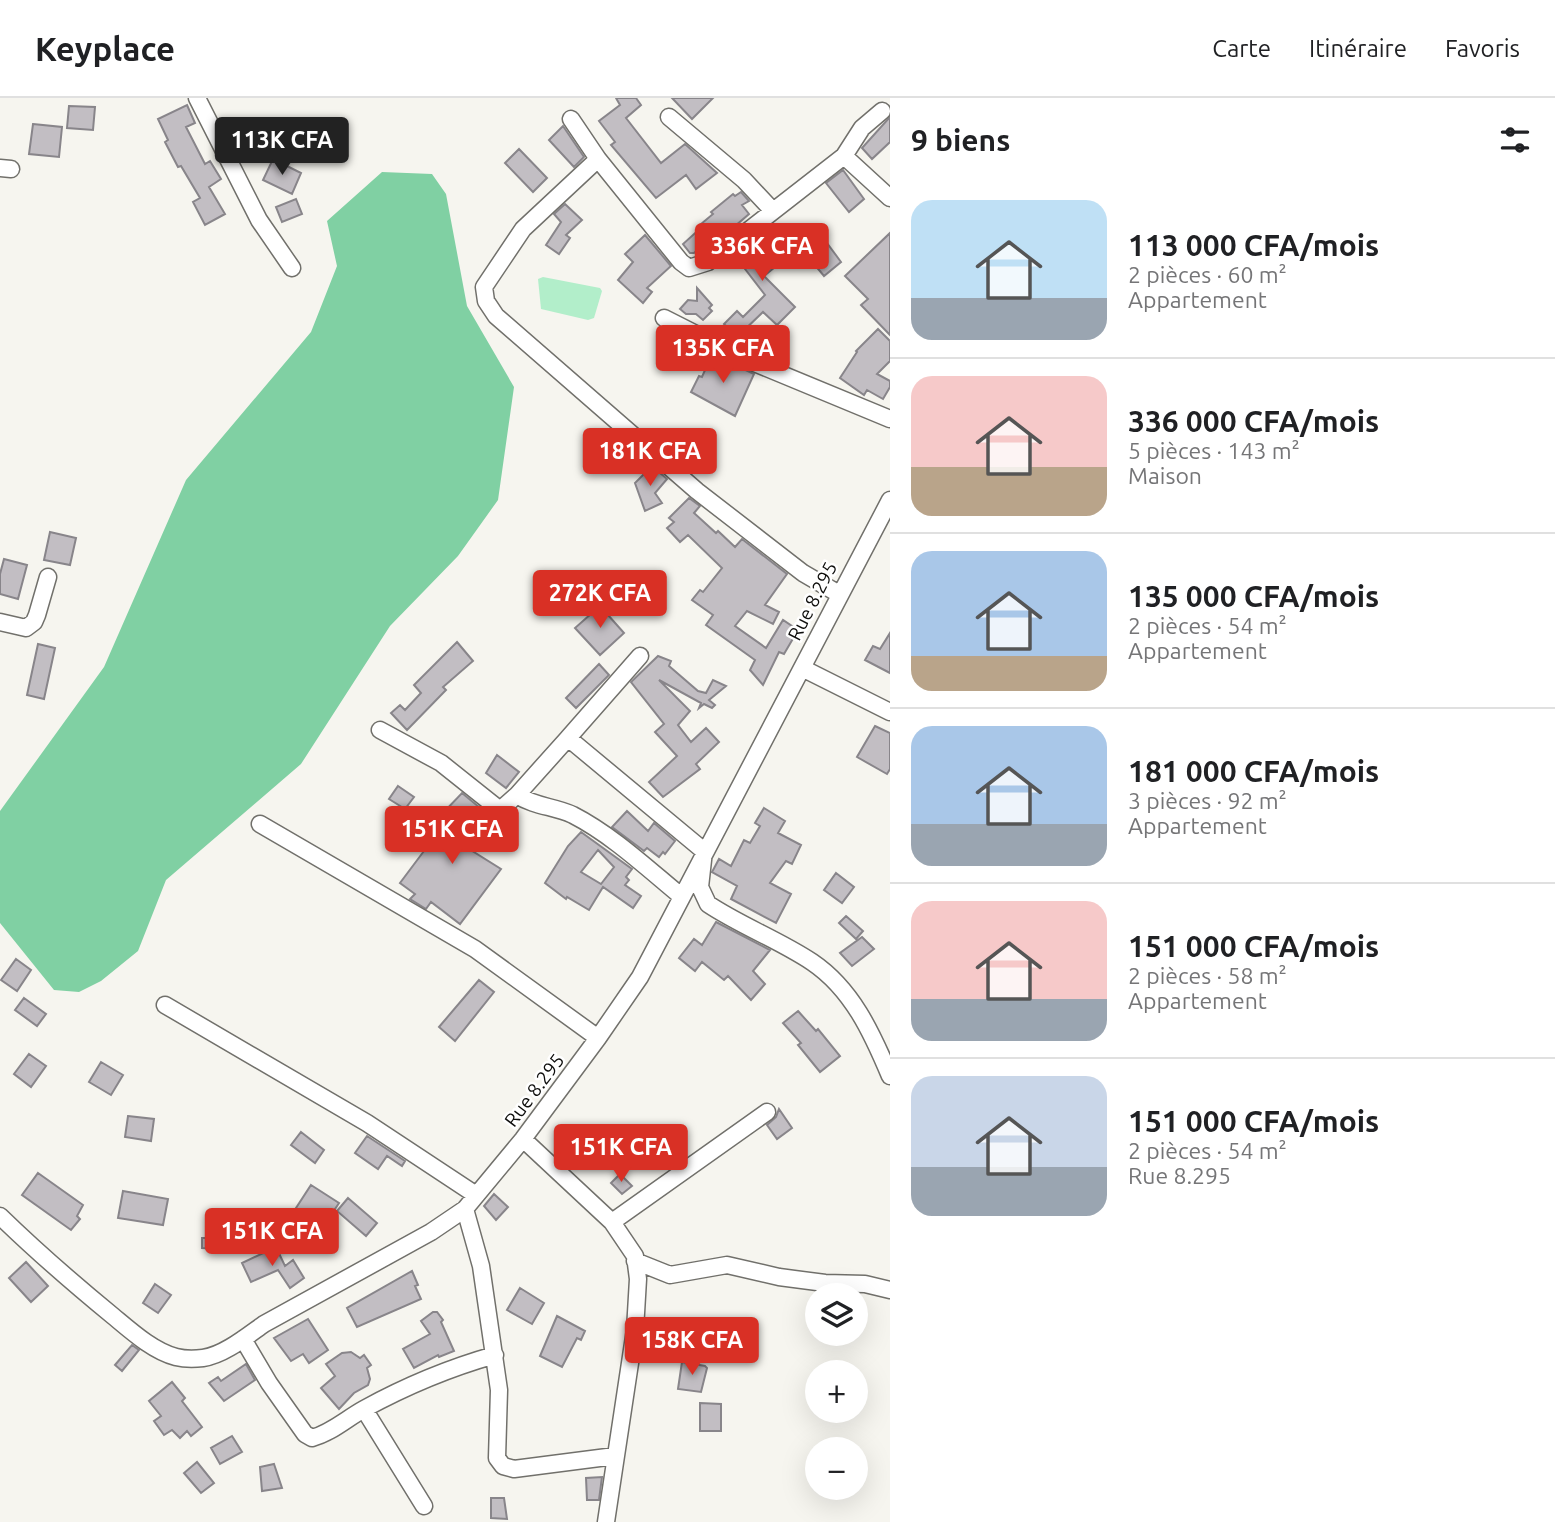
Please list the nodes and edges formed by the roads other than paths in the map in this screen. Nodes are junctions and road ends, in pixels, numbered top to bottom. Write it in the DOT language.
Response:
graph roads {
  1 [pos="197,98"];
  2 [pos="882,111"];
  3 [pos="669,117"];
  4 [pos="570,119"];
  5 [pos="844,156"];
  6 [pos="598,159"];
  7 [pos="890,198"];
  8 [pos="773,211"];
  9 [pos="292,268"];
  10 [pos="664,318"];
  11 [pos="890,419"];
  12 [pos="890,500"];
  13 [pos="48,577"];
  14 [pos="839,594"];
  15 [pos="0,622"];
  16 [pos="640,656"];
  17 [pos="803,668"];
  18 [pos="890,712"];
  19 [pos="380,730"];
  20 [pos="568,738"];
  21 [pos="517,795"];
  22 [pos="260,824"];
  23 [pos="704,851"];
  24 [pos="681,896"];
  25 [pos="165,1005"];
  26 [pos="598,1038"];
  27 [pos="890,1076"];
  28 [pos="767,1112"];
  29 [pos="523,1139"];
  30 [pos="476,1195"];
  31 [pos="465,1209"];
  32 [pos="2,1222"];
  33 [pos="612,1222"];
  34 [pos="635,1261"];
  35 [pos="890,1290"];
  36 [pos="243,1339"];
  37 [pos="495,1355"];
  38 [pos="364,1409"];
  39 [pos="615,1457"];
  40 [pos="424,1506"];
  41 [pos="606,1522"];
  1 -- 9 [label="street"];
  2 -- 5 [label="street"];
  3 -- 8 [label="street"];
  4 -- 6 [label="street"];
  5 -- 7 [label="street"];
  5 -- 8 [label="street"];
  6 -- 8 [label="street"];
  6 -- 14 [label="street"];
  10 -- 11 [label="street"];
  12 -- 14 [label="street, Rue 8.295"];
  13 -- 15 [label="street"];
  14 -- 17 [label="street, Rue 8.295"];
  16 -- 20 [label="street"];
  17 -- 18 [label="street"];
  17 -- 23 [label="street, Rue 8.295"];
  19 -- 21 [label="street"];
  20 -- 21 [label="street"];
  20 -- 23 [label="street"];
  21 -- 24 [label="street"];
  22 -- 26 [label="street"];
  23 -- 24 [label="street, Rue 8.295"];
  23 -- 27 [label="street"];
  24 -- 26 [label="street, Rue 8.295"];
  25 -- 30 [label="street"];
  26 -- 29 [label="street, Rue 8.295"];
  28 -- 33 [label="street"];
  29 -- 30 [label="street, Rue 8.295"];
  29 -- 33 [label="street"];
  30 -- 31 [label="street, Rue 8.295"];
  31 -- 36 [label="street, Rue 8.295"];
  31 -- 37 [label="street"];
  32 -- 36 [label="street, Rue 8.295"];
  33 -- 34 [label="street"];
  34 -- 35 [label="street"];
  34 -- 39 [label="street"];
  36 -- 38 [label="street"];
  37 -- 38 [label="street"];
  37 -- 39 [label="street"];
  38 -- 40 [label="street"];
  39 -- 41 [label="street"];
}
